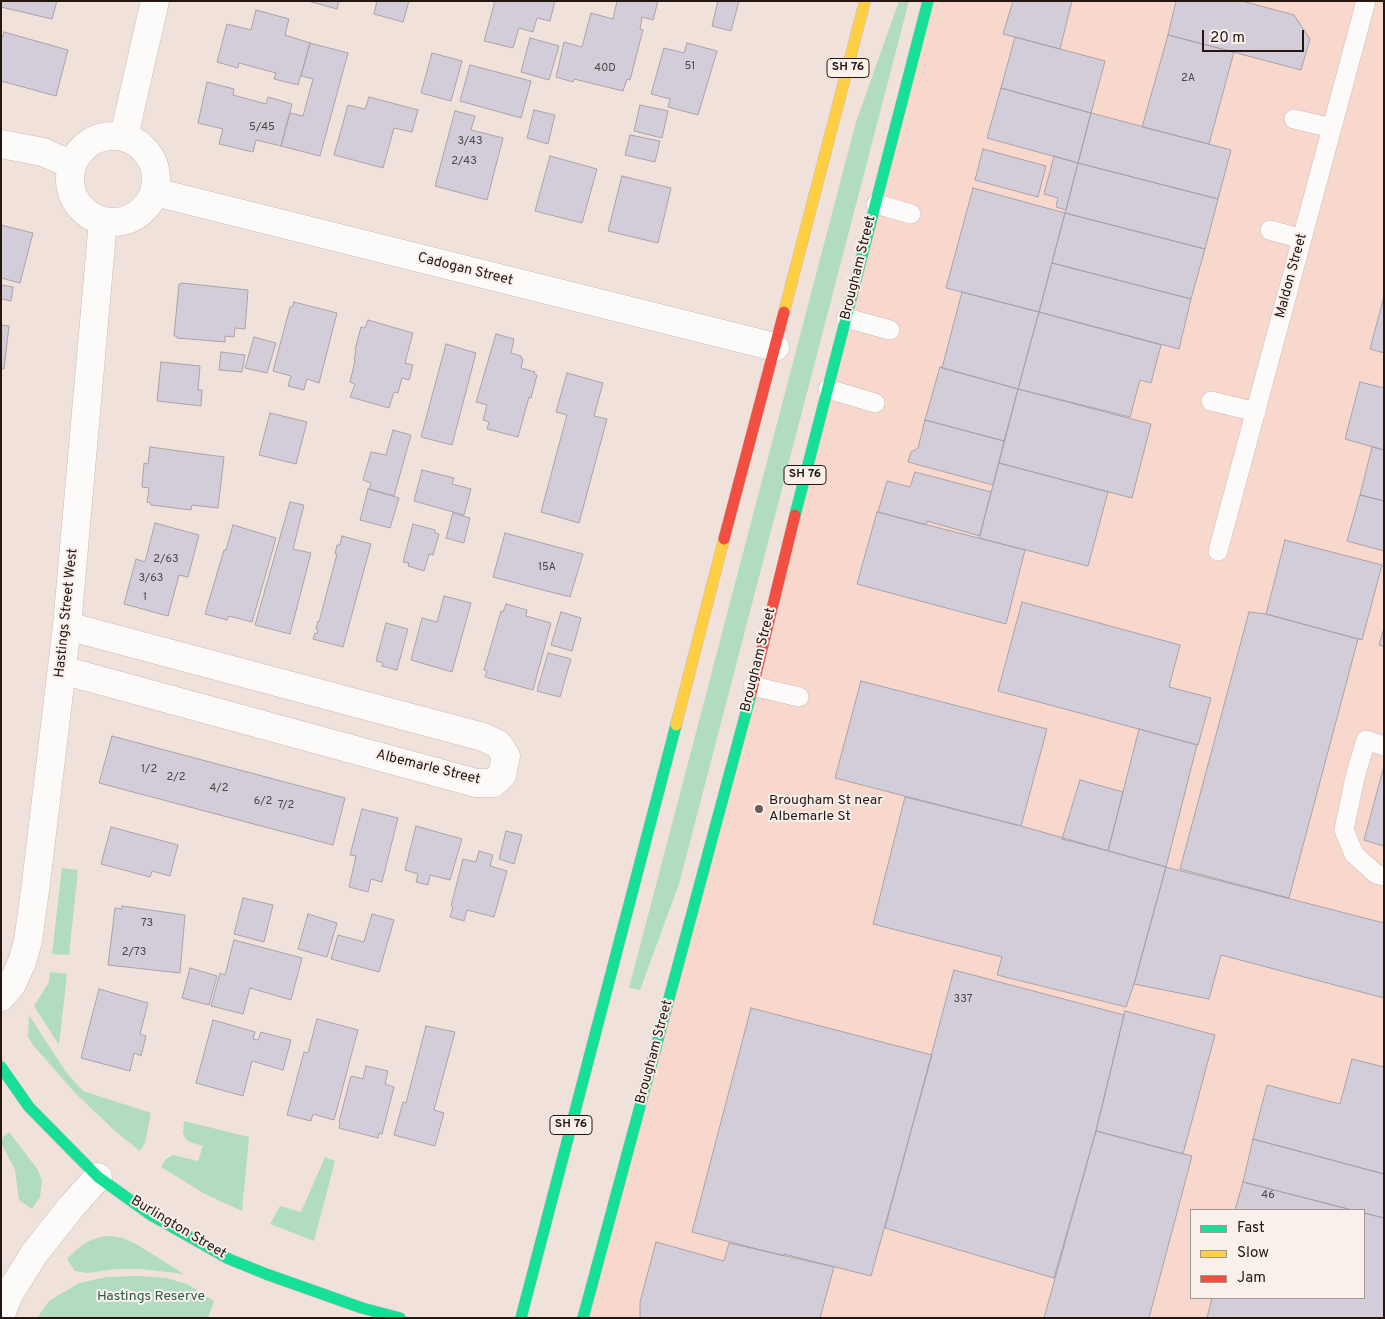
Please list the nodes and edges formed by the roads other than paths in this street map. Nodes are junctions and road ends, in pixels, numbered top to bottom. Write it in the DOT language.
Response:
graph roads {
  1 [pos="155,1"];
  2 [pos="865,1"];
  3 [pos="928,1"];
  4 [pos="1366,1"];
  5 [pos="1294,119"];
  6 [pos="1332,128"];
  7 [pos="124,136"];
  8 [pos="1,144"];
  9 [pos="72,165"];
  10 [pos="155,192"];
  11 [pos="876,204"];
  12 [pos="911,214"];
  13 [pos="103,220"];
  14 [pos="1270,230"];
  15 [pos="1302,239"];
  16 [pos="846,318"];
  17 [pos="890,330"];
  18 [pos="775,347"];
  19 [pos="828,389"];
  20 [pos="1211,402"];
  21 [pos="875,403"];
  22 [pos="1256,412"];
  23 [pos="1218,551"];
  24 [pos="67,626"];
  25 [pos="62,670"];
  26 [pos="753,686"];
  27 [pos="798,697"];
  28 [pos="339,699"];
  29 [pos="328,742"];
  30 [pos="1384,746"];
  31 [pos="1384,876"];
  32 [pos="1,998"];
  33 [pos="1,1067"];
  34 [pos="98,1177"];
  35 [pos="1,1314"];
  36 [pos="400,1318"];
  37 [pos="520,1318"];
  38 [pos="583,1318"];
  1 -- 7 [label="street"];
  2 -- 18 [label="main road, SH 76"];
  3 -- 11 [label="main road, Brougham Street / SH 76"];
  4 -- 6 [label="lane, Maldon Street"];
  5 -- 6 [label="lane"];
  6 -- 15 [label="lane, Maldon Street"];
  7 -- 9 [label="street"];
  7 -- 10 [label="street"];
  8 -- 9 [label="street"];
  9 -- 13 [label="street"];
  10 -- 13 [label="street"];
  10 -- 18 [label="street, Cadogan Street"];
  11 -- 12 [label="lane"];
  11 -- 16 [label="main road, Brougham Street / SH 76"];
  13 -- 24 [label="street, Hastings Street West"];
  14 -- 15 [label="lane"];
  15 -- 22 [label="lane, Maldon Street"];
  16 -- 17 [label="lane"];
  16 -- 19 [label="main road, Brougham Street / SH 76"];
  18 -- 37 [label="main road, SH 76"];
  19 -- 21 [label="lane"];
  19 -- 26 [label="main road, Brougham Street / SH 76"];
  20 -- 22 [label="lane"];
  22 -- 23 [label="lane, Maldon Street"];
  24 -- 25 [label="street, Hastings Street West"];
  24 -- 28 [label="street, Albemarle Street"];
  25 -- 29 [label="street, Albemarle Street"];
  25 -- 32 [label="street, Hastings Street West"];
  26 -- 27 [label="lane"];
  26 -- 38 [label="main road, Brougham Street / SH 76"];
  28 -- 29 [label="street"];
  28 -- 29 [label="street, Albemarle Street"];
  30 -- 31 [label="lane"];
  33 -- 34 [label="main road, Burlington Street"];
  34 -- 35 [label="street"];
  34 -- 36 [label="main road, Burlington Street"];
}
